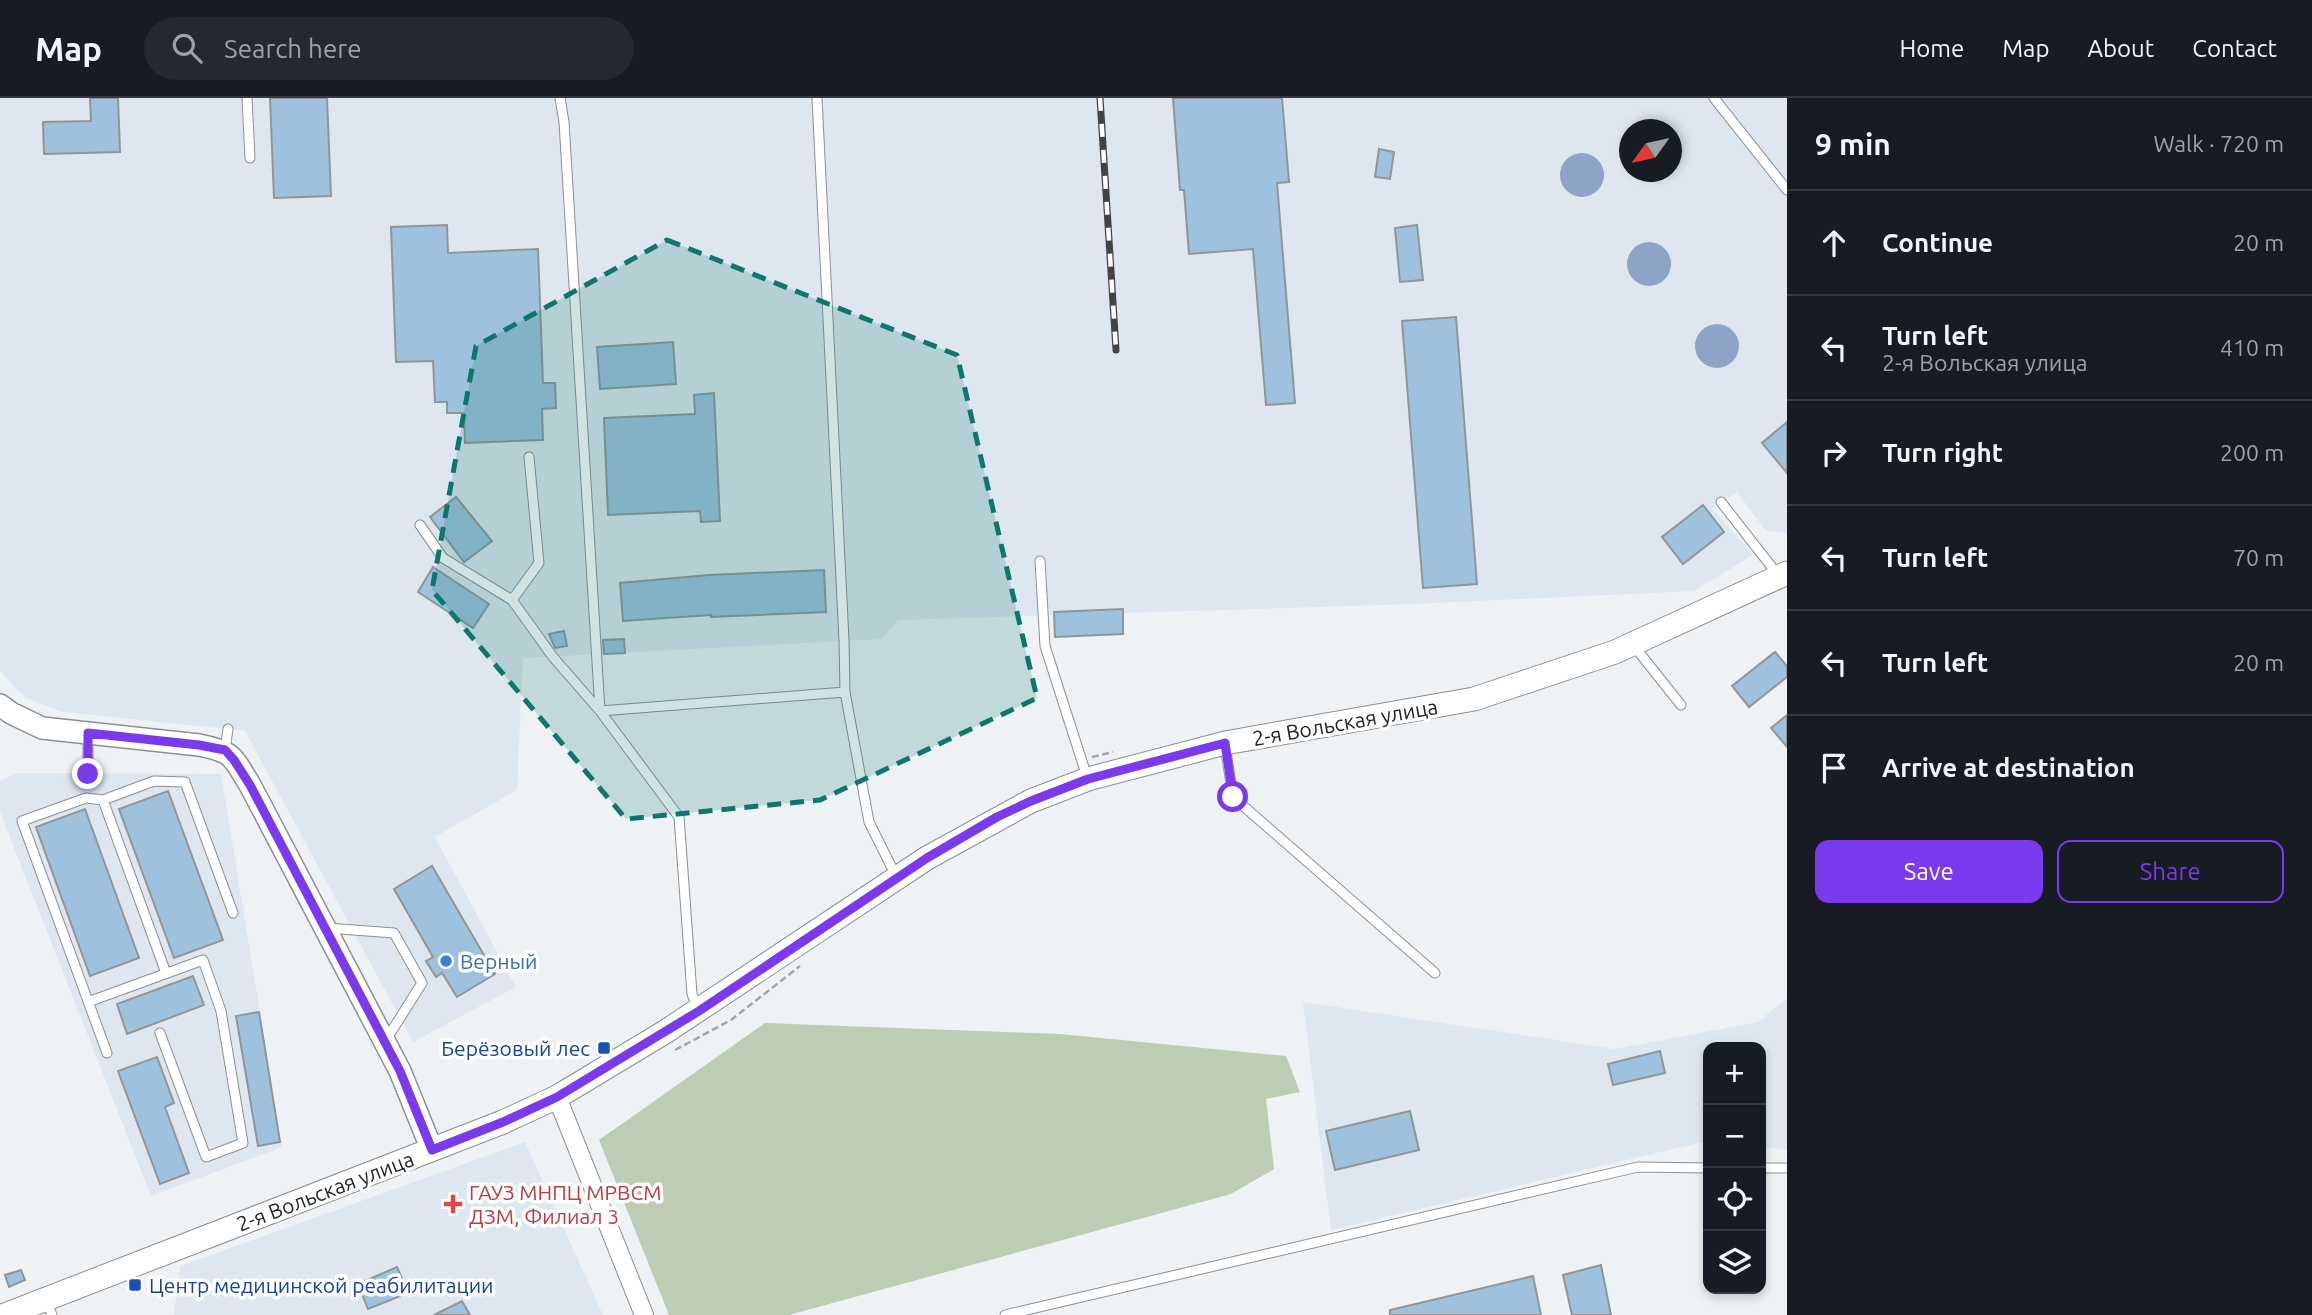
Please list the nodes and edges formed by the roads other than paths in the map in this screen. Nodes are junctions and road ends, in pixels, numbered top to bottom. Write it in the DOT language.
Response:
graph roads {
  1 [pos="247,98"];
  2 [pos="560,98"];
  3 [pos="817,98"];
  4 [pos="1714,98"];
  5 [pos="250,158"];
  6 [pos="1787,190"];
  7 [pos="529,457"];
  8 [pos="1721,502"];
  9 [pos="420,524"];
  10 [pos="1040,561"];
  11 [pos="1783,575"];
  12 [pos="513,600"];
  13 [pos="1632,643"];
  14 [pos="845,692"];
  15 [pos="0,705"];
  16 [pos="1681,705"];
  17 [pos="600,711"];
  18 [pos="228,729"];
  19 [pos="88,733"];
  20 [pos="1225,743"];
  21 [pos="225,750"];
  22 [pos="88,774"];
  23 [pos="1088,779"];
  24 [pos="103,800"];
  25 [pos="897,877"];
  26 [pos="233,913"];
  27 [pos="326,928"];
  28 [pos="1434,972"];
  29 [pos="166,973"];
  30 [pos="88,1002"];
  31 [pos="699,1011"];
  32 [pos="160,1033"];
  33 [pos="385,1042"];
  34 [pos="107,1053"];
  35 [pos="557,1097"];
  36 [pos="432,1150"];
  37 [pos="1703,1168"];
  38 [pos="1766,1168"];
  39 [pos="1787,1168"];
  40 [pos="49,1307"];
  41 [pos="5,1315"];
  42 [pos="644,1315"];
  43 [pos="1004,1315"];
  1 -- 5 [label="lane"];
  2 -- 17 [label="lane"];
  3 -- 14 [label="lane"];
  4 -- 6 [label="lane"];
  7 -- 12 [label="lane"];
  8 -- 11 [label="lane"];
  9 -- 12 [label="lane"];
  10 -- 23 [label="lane"];
  11 -- 13 [label="main road, 2-я Вольская улица"];
  12 -- 17 [label="lane"];
  13 -- 16 [label="lane"];
  13 -- 20 [label="main road, 2-я Вольская улица"];
  14 -- 17 [label="lane"];
  14 -- 25 [label="lane"];
  15 -- 19 [label="street"];
  17 -- 31 [label="lane"];
  18 -- 21 [label="lane"];
  19 -- 21 [label="street"];
  19 -- 22 [label="lane"];
  20 -- 23 [label="main road, 2-я Вольская улица"];
  20 -- 28 [label="lane"];
  21 -- 27 [label="street"];
  23 -- 25 [label="main road, 2-я Вольская улица"];
  24 -- 26 [label="lane"];
  24 -- 29 [label="lane"];
  24 -- 30 [label="lane"];
  25 -- 31 [label="main road, 2-я Вольская улица"];
  27 -- 33 [label="street"];
  27 -- 33 [label="lane"];
  29 -- 30 [label="lane"];
  29 -- 32 [label="lane"];
  30 -- 34 [label="lane"];
  31 -- 35 [label="main road, 2-я Вольская улица"];
  33 -- 36 [label="street"];
  35 -- 36 [label="main road, 2-я Вольская улица"];
  35 -- 42 [label="street"];
  36 -- 40 [label="main road, 2-я Вольская улица"];
  37 -- 43 [label="lane"];
  38 -- 39 [label="lane"];
  40 -- 41 [label="main road, 2-я Вольская улица"];
}
